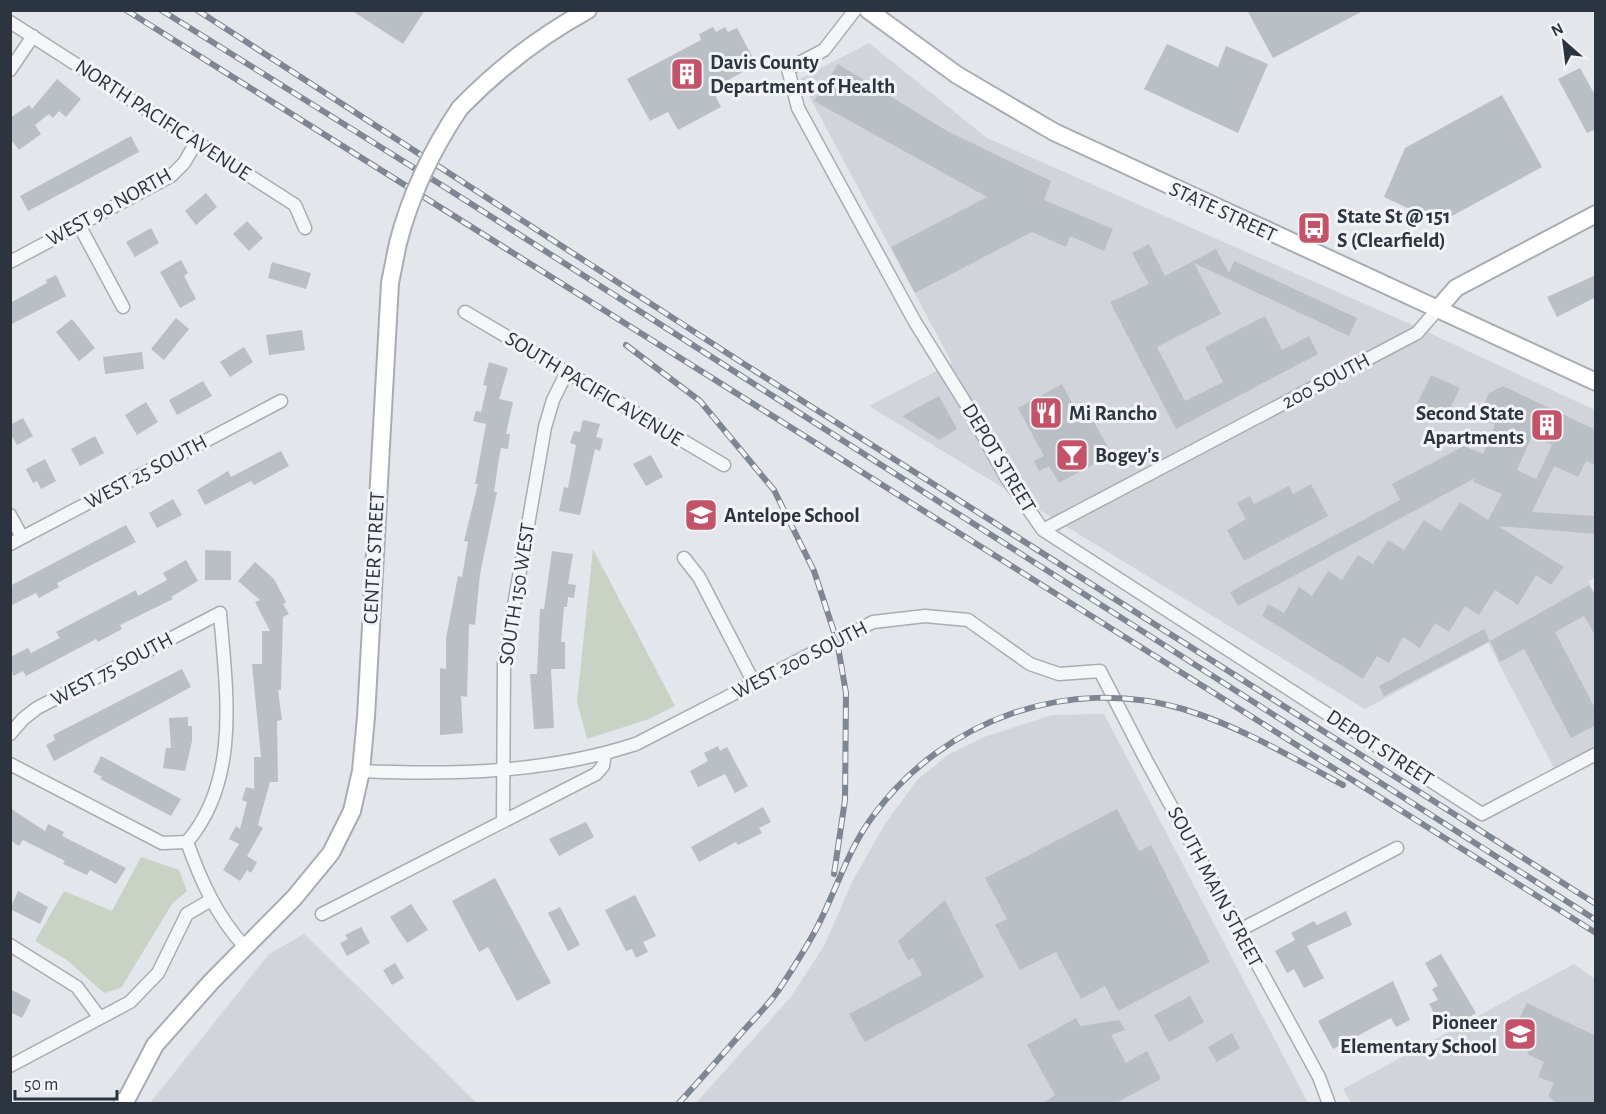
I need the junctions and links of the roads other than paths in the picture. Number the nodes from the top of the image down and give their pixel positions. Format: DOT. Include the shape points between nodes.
graph roads {
  1 [pos="588,10"];
  2 [pos="855,10"];
  3 [pos="868,10"];
  4 [pos="10,22"];
  5 [pos="33,36"];
  6 [pos="10,70"];
  7 [pos="196,141"];
  8 [pos="1596,214"];
  9 [pos="79,225"];
  10 [pos="305,228"];
  11 [pos="10,262"];
  12 [pos="123,307"];
  13 [pos="1437,310"];
  14 [pos="465,312"];
  15 [pos="567,372"];
  16 [pos="1596,382"];
  17 [pos="281,401"];
  18 [pos="724,465"];
  19 [pos="10,515"];
  20 [pos="1043,530"];
  21 [pos="22,537"];
  22 [pos="10,544"];
  23 [pos="684,558"];
  24 [pos="1100,671"];
  25 [pos="754,683"];
  26 [pos="10,734"];
  27 [pos="605,754"];
  28 [pos="1594,758"];
  29 [pos="10,764"];
  30 [pos="361,771"];
  31 [pos="502,771"];
  32 [pos="502,822"];
  33 [pos="187,842"];
  34 [pos="1397,848"];
  35 [pos="211,900"];
  36 [pos="322,914"];
  37 [pos="1238,931"];
  38 [pos="10,945"];
  39 [pos="245,947"];
  40 [pos="100,1018"];
  41 [pos="10,1066"];
  42 [pos="124,1104"];
  43 [pos="1329,1104"];
  1 -- 30 [label="street, CENTER STREET, bridge" via="491,76 460,108 424,168 409,204 390,283"];
  2 -- 20 [label="street, DEPOT STREET" via="824,50 788,69 798,108 915,322 1006,477"];
  3 -- 13 [label="street, STATE STREET" via="957,75 1054,132"];
  4 -- 5 [label="street, NORTH PACIFIC AVENUE"];
  5 -- 6 [label="street"];
  5 -- 7 [label="street, NORTH PACIFIC AVENUE"];
  7 -- 9 [label="street, WEST 90 NORTH" via="184,163 171,176"];
  7 -- 10 [label="street, NORTH PACIFIC AVENUE" via="295,205"];
  8 -- 13 [label="street, 200 SOUTH" via="1456,288"];
  9 -- 11 [label="street, WEST 90 NORTH"];
  9 -- 12 [label="street"];
  13 -- 16 [label="street, STATE STREET"];
  13 -- 20 [label="street, 200 SOUTH" via="1417,333"];
  14 -- 15 [label="street, SOUTH PACIFIC AVENUE"];
  15 -- 18 [label="street, SOUTH PACIFIC AVENUE"];
  15 -- 31 [label="street, SOUTH 150 WEST" via="545,427 504,663"];
  17 -- 21 [label="street, WEST 25 SOUTH"];
  19 -- 21 [label="street"];
  20 -- 28 [label="street, DEPOT STREET" via="1482,814"];
  21 -- 22 [label="street, WEST 25 SOUTH"];
  23 -- 25 [label="street" via="699,577"];
  24 -- 25 [label="street, WEST 200 SOUTH" via="1059,674 1030,664 968,620 925,616 873,622"];
  24 -- 37 [label="street, SOUTH MAIN STREET"];
  25 -- 27 [label="street, WEST 200 SOUTH" via="636,744"];
  26 -- 33 [label="street, WEST 75 SOUTH" via="37,708 220,613 227,701 224,756 216,797 203,824"];
  27 -- 31 [label="street, WEST 200 SOUTH"];
  27 -- 32 [label="street" via="603,766 596,774"];
  29 -- 33 [label="street" via="162,843"];
  30 -- 31 [label="street, WEST 200 SOUTH"];
  30 -- 39 [label="street, CENTER STREET" via="352,811 331,853 294,898"];
  31 -- 32 [label="street, SOUTH 150 WEST"];
  32 -- 36 [label="street"];
  33 -- 35 [label="street"];
  34 -- 37 [label="street"];
  35 -- 39 [label="street" via="227,928"];
  35 -- 40 [label="street" via="187,915 158,973 130,1002"];
  37 -- 43 [label="street, SOUTH MAIN STREET"];
  38 -- 40 [label="street" via="77,987"];
  39 -- 42 [label="street, CENTER STREET" via="155,1046"];
  40 -- 41 [label="street"];
}
